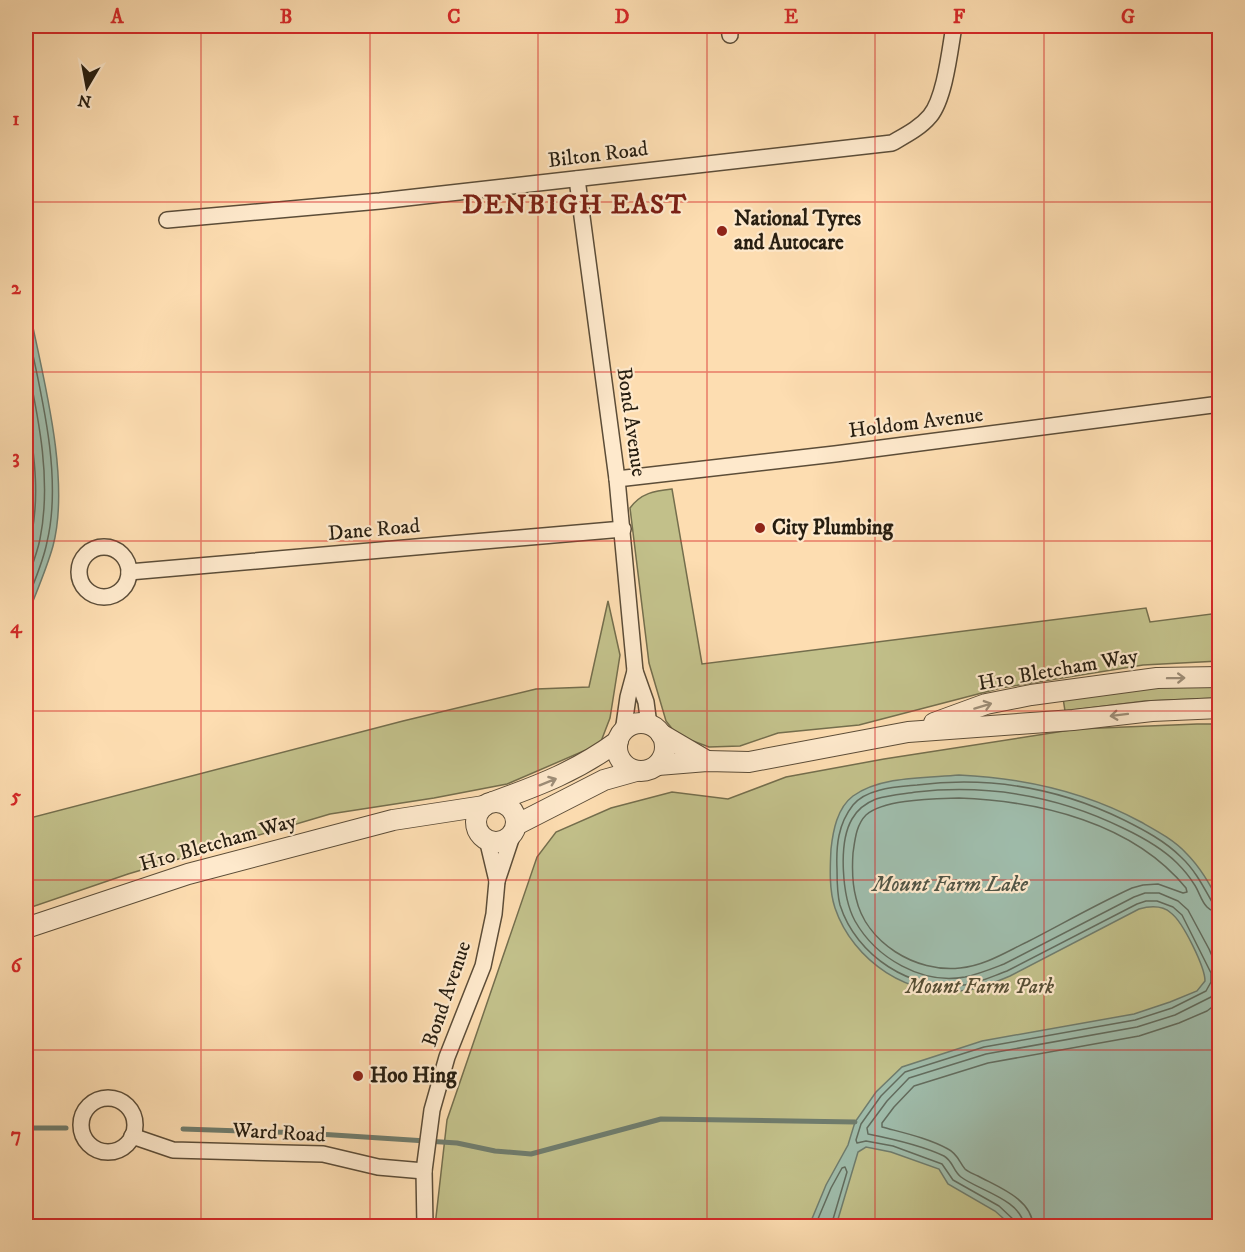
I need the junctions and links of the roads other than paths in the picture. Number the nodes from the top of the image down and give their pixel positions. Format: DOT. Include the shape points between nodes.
graph roads {
  1 [pos="954,26"];
  2 [pos="577,179"];
  3 [pos="167,220"];
  4 [pos="1220,404"];
  5 [pos="618,479"];
  6 [pos="623,529"];
  7 [pos="129,572"];
  8 [pos="635,671"];
  9 [pos="1220,677"];
  10 [pos="1220,708"];
  11 [pos="655,729"];
  12 [pos="908,732"];
  13 [pos="620,737"];
  14 [pos="707,761"];
  15 [pos="658,765"];
  16 [pos="636,771"];
  17 [pos="489,804"];
  18 [pos="426,813"];
  19 [pos="514,829"];
  20 [pos="482,832"];
  21 [pos="497,881"];
  22 [pos="26,928"];
  23 [pos="132,1136"];
  24 [pos="424,1172"];
  25 [pos="425,1227"];
  1 -- 2 [label="street, Bilton Road" via="941,95 931,115 915,130 892,142"];
  2 -- 3 [label="street, Bilton Road"];
  2 -- 5 [label="street, Bond Avenue"];
  4 -- 5 [label="street, Holdom Avenue"];
  5 -- 6 [label="street, Bond Avenue"];
  6 -- 7 [label="street, Dane Road"];
  6 -- 8 [label="street, Bond Avenue"];
  8 -- 11 [label="street, Bond Avenue"];
  8 -- 13 [label="street, Bond Avenue"];
  12 -- 9 [label="street, H10 Bletcham Way, one-way" via="986,704 1031,694 1157,678"];
  10 -- 12 [label="street, H10 Bletcham Way, one-way"];
  11 -- 13 [label="street" via="635,724"];
  11 -- 14 [label="street, H10 Bletcham Way"];
  11 -- 15 [label="street" via="666,746"];
  12 -- 14 [label="street, H10 Bletcham Way" via="749,762"];
  13 -- 16 [label="street" via="619,757"];
  17 -- 13 [label="street, H10 Bletcham Way, one-way" via="560,777 592,760"];
  14 -- 15 [label="street, H10 Bletcham Way"];
  15 -- 16 [label="street"];
  16 -- 19 [label="street" via="604,780"];
  17 -- 18 [label="street, H10 Bletcham Way"];
  17 -- 19 [label="street" via="499,802 510,807 516,819"];
  17 -- 20 [label="street" via="478,814"];
  18 -- 20 [label="street, H10 Bletcham Way"];
  18 -- 22 [label="street, H10 Bletcham Way" via="188,874"];
  19 -- 20 [label="street" via="504,840 492,841"];
  19 -- 21 [label="street, Bond Avenue"];
  20 -- 21 [label="street, Bond Avenue"];
  21 -- 24 [label="street, Bond Avenue" via="483,966 447,1057 432,1110"];
  23 -- 24 [label="street, Ward Road" via="173,1150 323,1154 378,1167"];
  24 -- 25 [label="street, Bond Avenue"];
}
